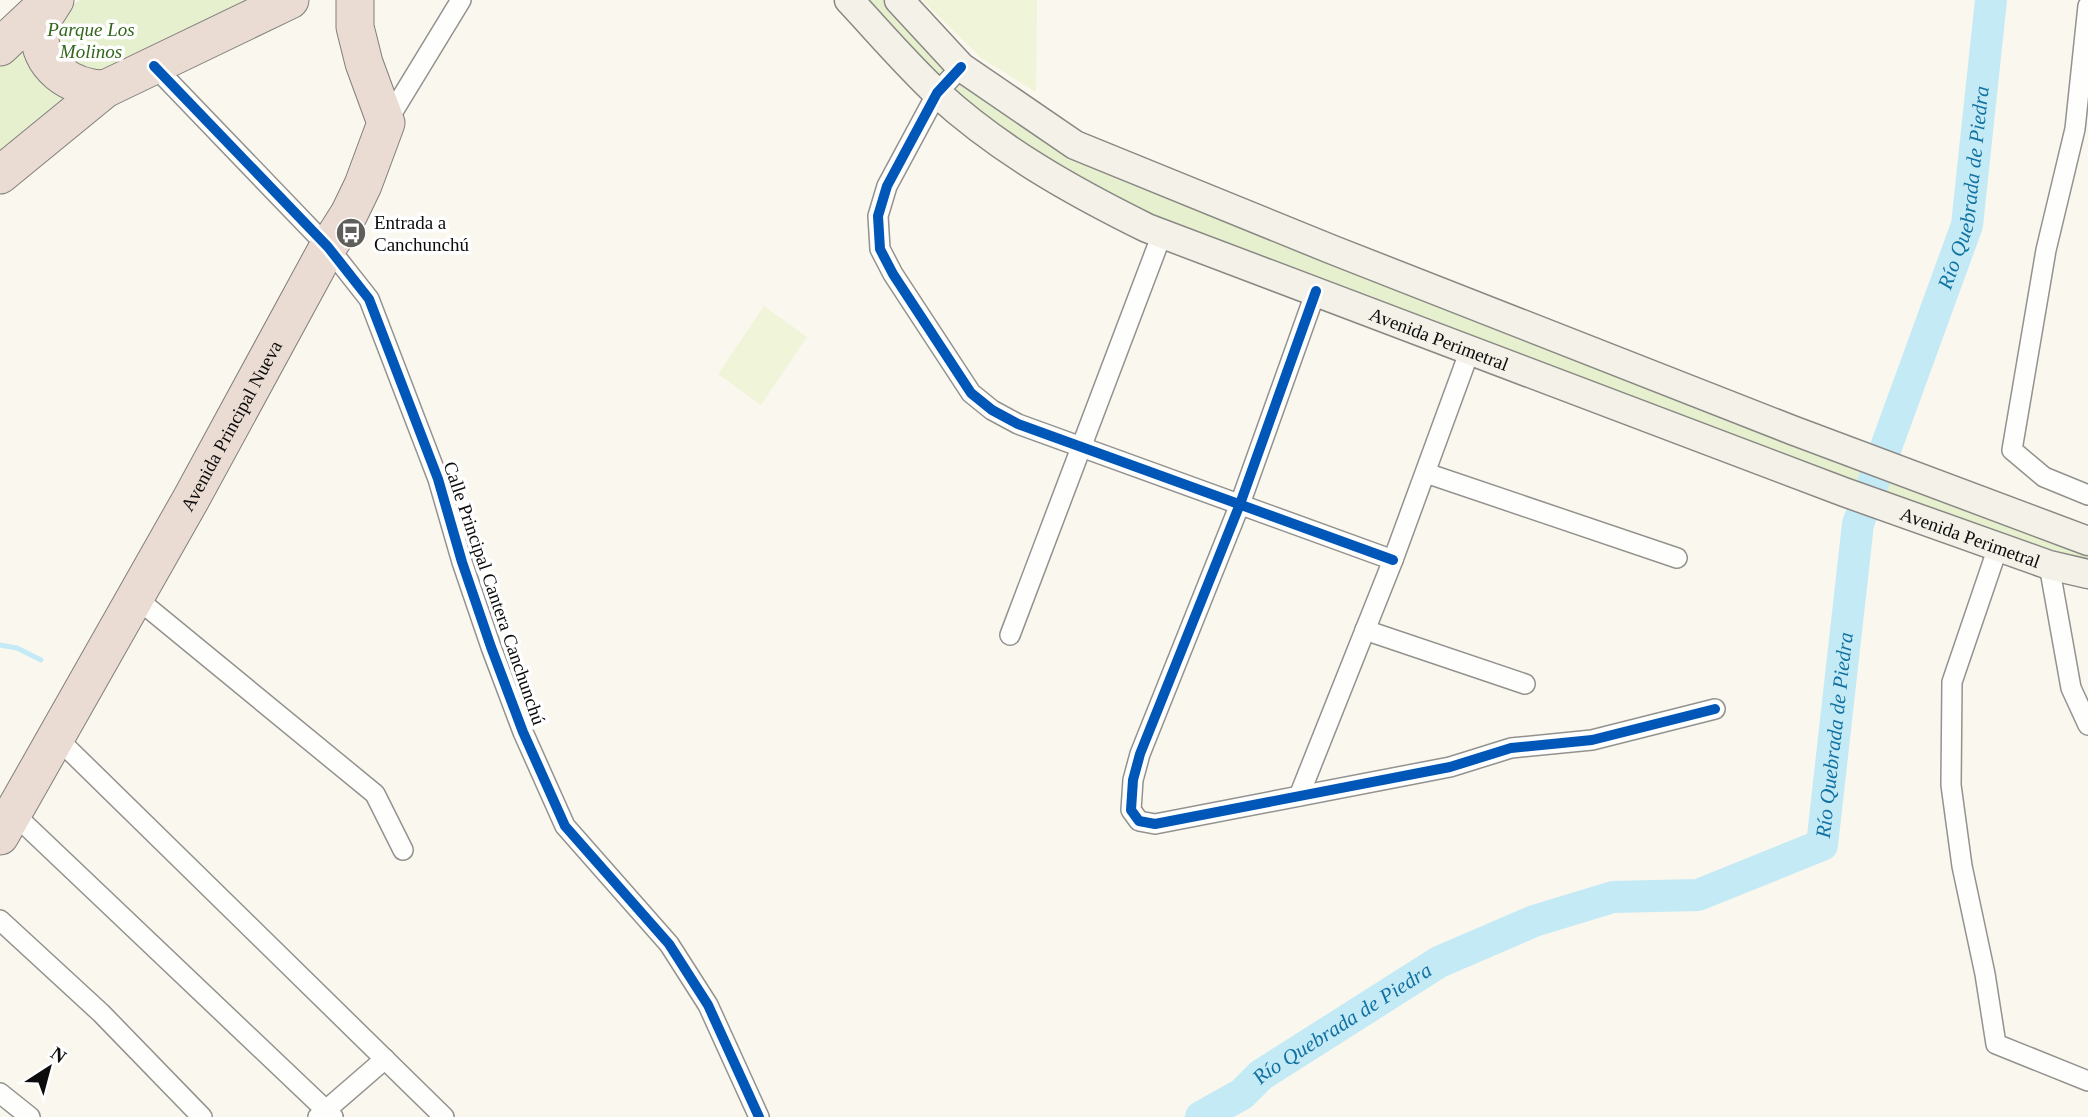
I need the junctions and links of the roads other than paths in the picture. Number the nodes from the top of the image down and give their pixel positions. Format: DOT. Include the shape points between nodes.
graph roads {
  1 [pos="53,0"];
  2 [pos="290,0"];
  3 [pos="355,0"];
  4 [pos="461,0"];
  5 [pos="849,0"];
  6 [pos="899,0"];
  7 [pos="2087,4"];
  8 [pos="0,47"];
  9 [pos="154,66"];
  10 [pos="961,67"];
  11 [pos="105,89"];
  12 [pos="937,93"];
  13 [pos="386,123"];
  14 [pos="0,175"];
  15 [pos="1162,234"];
  16 [pos="328,247"];
  17 [pos="1316,291"];
  18 [pos="1477,306"];
  19 [pos="1467,348"];
  20 [pos="1082,446"];
  21 [pos="1426,472"];
  22 [pos="2088,495"];
  23 [pos="1240,504"];
  24 [pos="2088,541"];
  25 [pos="1998,547"];
  26 [pos="1677,558"];
  27 [pos="1393,560"];
  28 [pos="2049,565"];
  29 [pos="2088,574"];
  30 [pos="135,597"];
  31 [pos="1365,630"];
  32 [pos="1010,635"];
  33 [pos="1525,684"];
  34 [pos="1715,709"];
  35 [pos="2088,725"];
  36 [pos="56,737"];
  37 [pos="1299,796"];
  38 [pos="6,825"];
  39 [pos="403,849"];
  40 [pos="0,920"];
  41 [pos="385,1059"];
  42 [pos="2088,1081"];
  43 [pos="0,1093"];
  44 [pos="326,1115"];
  45 [pos="30,1117"];
  46 [pos="202,1117"];
  47 [pos="444,1117"];
  48 [pos="759,1117"];
  1 -- 8 [label="highway"];
  1 -- 11 [label="highway" via="40,27 41,49 56,72 78,85"];
  2 -- 9 [label="highway"];
  3 -- 13 [label="highway" via="355,27 364,63"];
  4 -- 13 [label="street"];
  5 -- 12 [label="main road, Avenida Perimetral"];
  6 -- 10 [label="main road, Avenida Perimetral"];
  7 -- 22 [label="street" via="2075,129 2046,250 2012,450 2044,477"];
  9 -- 11 [label="highway"];
  9 -- 16 [label="street, Calle Principal Cantera Canchunchú"];
  10 -- 12 [label="street"];
  10 -- 18 [label="main road, Avenida Perimetral" via="1075,145"];
  11 -- 14 [label="highway"];
  12 -- 15 [label="main road, Avenida Perimetral" via="1018,157 1083,196"];
  12 -- 20 [label="street" via="887,186 878,216 880,249 971,393 1017,424"];
  13 -- 16 [label="highway, Avenida Principal Nueva" via="363,185"];
  15 -- 17 [label="main road, Avenida Perimetral"];
  15 -- 20 [label="street"];
  16 -- 30 [label="highway, Avenida Principal Nueva"];
  16 -- 48 [label="street, Calle Principal Cantera Canchunchú" via="369,299 438,479 491,647 565,826 670,944 708,1005"];
  17 -- 19 [label="main road, Avenida Perimetral"];
  17 -- 23 [label="street"];
  18 -- 19 [label="main road"];
  18 -- 24 [label="main road, Avenida Perimetral"];
  19 -- 21 [label="street"];
  19 -- 25 [label="main road, Avenida Perimetral"];
  20 -- 23 [label="street"];
  20 -- 32 [label="street"];
  21 -- 26 [label="street"];
  21 -- 27 [label="street"];
  23 -- 27 [label="street"];
  23 -- 37 [label="street" via="1140,754 1132,810 1139,821 1155,824"];
  25 -- 28 [label="main road, Avenida Perimetral"];
  25 -- 42 [label="street" via="1952,682 1951,785 1962,866 1996,1044"];
  27 -- 31 [label="street"];
  28 -- 29 [label="main road, Avenida Perimetral"];
  28 -- 35 [label="street" via="2071,688"];
  30 -- 36 [label="highway, Avenida Principal Nueva"];
  30 -- 39 [label="street" via="375,794"];
  31 -- 33 [label="street"];
  31 -- 37 [label="street"];
  34 -- 37 [label="street" via="1591,740 1511,748 1450,767"];
  36 -- 38 [label="highway, Avenida Principal Nueva"];
  36 -- 41 [label="street"];
  38 -- 44 [label="street"];
  40 -- 46 [label="street" via="101,1013"];
  41 -- 44 [label="street"];
  41 -- 47 [label="street"];
  43 -- 45 [label="street"];
}
